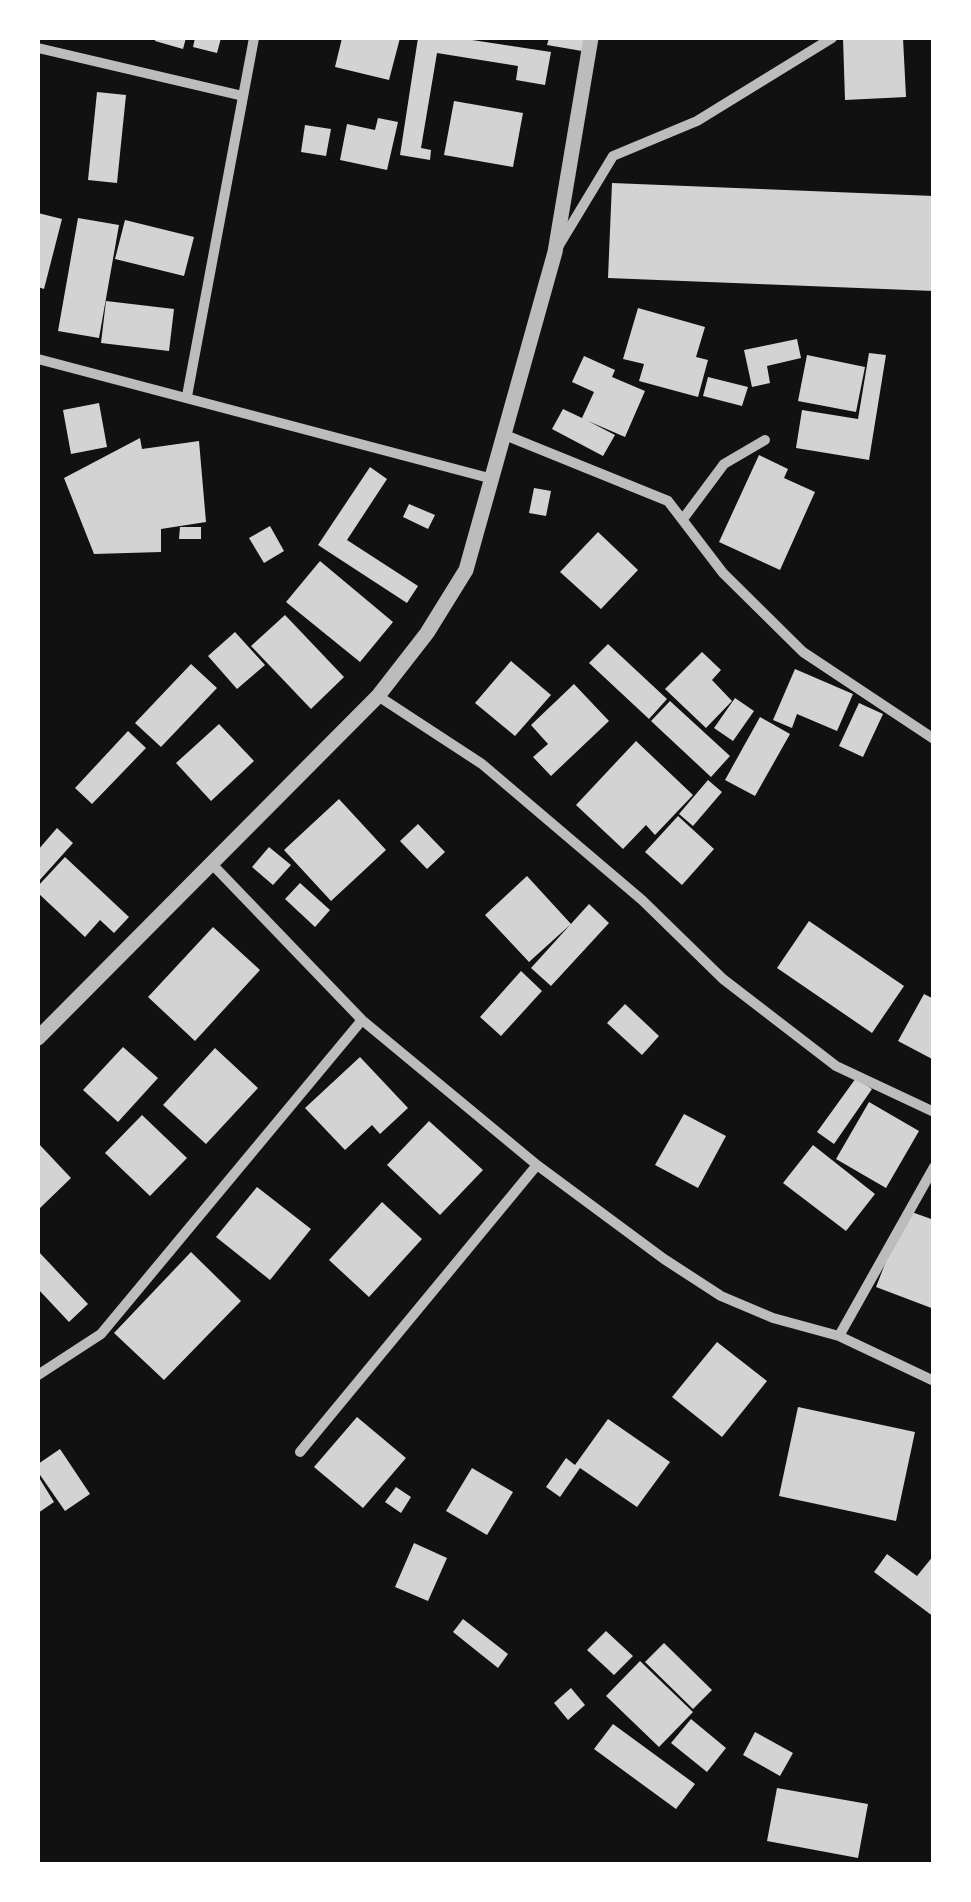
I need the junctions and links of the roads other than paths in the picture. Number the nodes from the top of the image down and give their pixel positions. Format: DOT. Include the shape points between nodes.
graph roads {
  1 [pos="254,38"];
  2 [pos="591,38"];
  3 [pos="832,38"];
  4 [pos="38,48"];
  5 [pos="243,96"];
  6 [pos="555,252"];
  7 [pos="38,360"];
  8 [pos="187,396"];
  9 [pos="505,435"];
  10 [pos="765,440"];
  11 [pos="489,478"];
  12 [pos="683,519"];
  13 [pos="378,696"];
  14 [pos="934,739"];
  15 [pos="210,861"];
  16 [pos="362,1020"];
  17 [pos="38,1038"];
  18 [pos="934,1112"];
  19 [pos="537,1164"];
  20 [pos="934,1167"];
  21 [pos="839,1336"];
  22 [pos="38,1375"];
  23 [pos="934,1381"];
  24 [pos="300,1452"];
  1 -- 5 [label="street"];
  2 -- 6 [label="street"];
  3 -- 6 [label="street" via="697,121 613,156"];
  4 -- 5 [label="street"];
  5 -- 8 [label="street"];
  6 -- 9 [label="street"];
  7 -- 8 [label="street"];
  8 -- 11 [label="street"];
  9 -- 11 [label="street"];
  9 -- 12 [label="street" via="668,501"];
  10 -- 12 [label="street" via="724,464"];
  11 -- 13 [label="street" via="466,570"];
  12 -- 14 [label="street" via="724,573 803,652"];
  13 -- 15 [label="street"];
  13 -- 18 [label="street" via="482,764 642,900 723,979 836,1066"];
  15 -- 16 [label="street"];
  15 -- 17 [label="street"];
  16 -- 19 [label="street"];
  16 -- 22 [label="street" via="101,1334"];
  19 -- 21 [label="street" via="720,1296"];
  19 -- 24 [label="street"];
  20 -- 21 [label="street"];
  21 -- 23 [label="street"];
}
